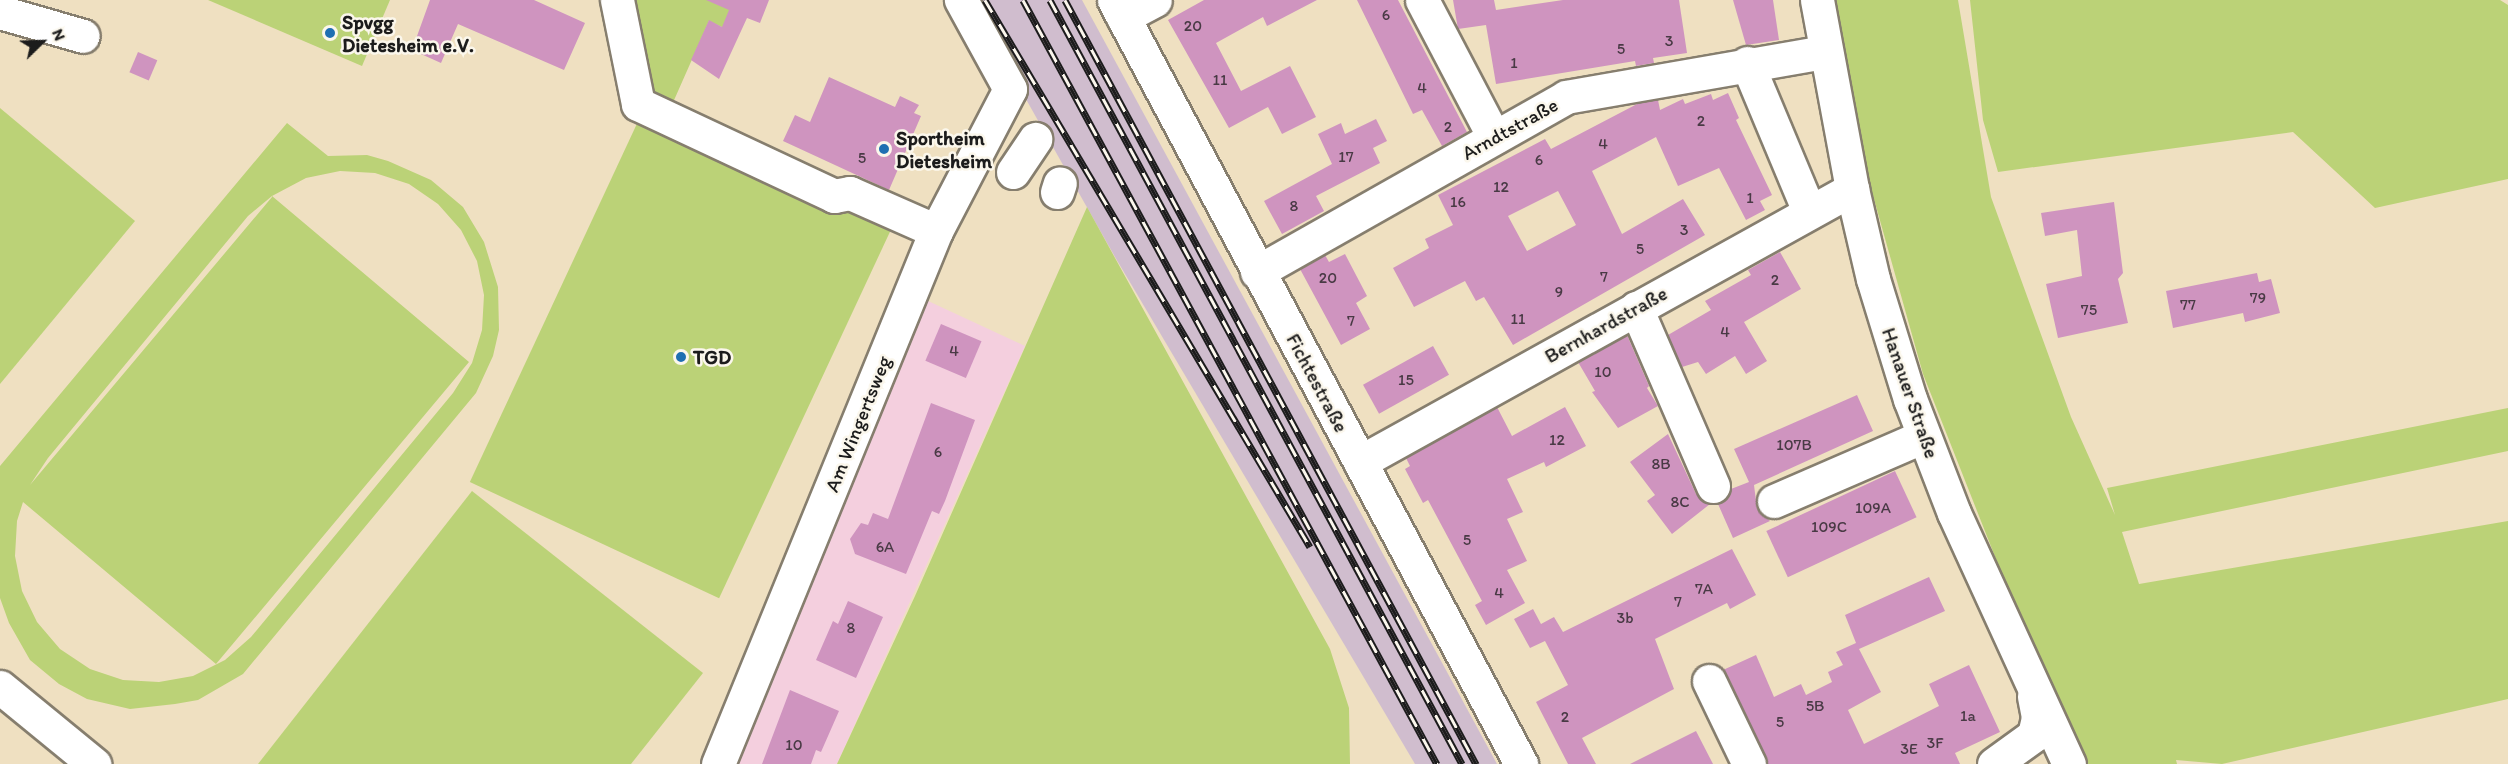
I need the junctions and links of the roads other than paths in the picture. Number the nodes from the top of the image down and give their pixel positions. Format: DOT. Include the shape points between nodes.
graph roads {
  1 [pos="617,0"];
  2 [pos="961,0"];
  3 [pos="1155,0"];
  4 [pos="1422,0"];
  5 [pos="1818,0"];
  6 [pos="1119,9"];
  7 [pos="0,12"];
  8 [pos="83,36"];
  9 [pos="1825,52"];
  10 [pos="1747,63"];
  11 [pos="1494,137"];
  12 [pos="1035,139"];
  13 [pos="1013,171"];
  14 [pos="1852,189"];
  15 [pos="1809,211"];
  16 [pos="936,231"];
  17 [pos="1257,272"];
  18 [pos="1636,308"];
  19 [pos="1924,436"];
  20 [pos="1360,462"];
  21 [pos="1713,486"];
  22 [pos="1774,501"];
  23 [pos="2028,677"];
  24 [pos="1709,681"];
  25 [pos="0,687"];
  26 [pos="2010,762"];
  27 [pos="94,764"];
  28 [pos="718,764"];
  29 [pos="1521,764"];
  30 [pos="1749,764"];
  31 [pos="2069,764"];
  1 -- 16 [label="street" via="638,104 834,196 850,193"];
  2 -- 16 [label="street, Am Wingertsweg" via="1010,89"];
  3 -- 6 [label="street"];
  4 -- 11 [label="street"];
  5 -- 9 [label="street, Hanauer Straße"];
  6 -- 17 [label="street, Fichtestraße"];
  7 -- 8 [label="street"];
  9 -- 10 [label="street, Arndtstraße"];
  9 -- 14 [label="street, Hanauer Straße"];
  10 -- 11 [label="street, Arndtstraße" via="1566,97"];
  10 -- 15 [label="street"];
  11 -- 17 [label="street, Arndtstraße"];
  12 -- 13 [label="street"];
  14 -- 15 [label="street, Bernhardstraße"];
  14 -- 19 [label="street, Hanauer Straße" via="1887,328"];
  15 -- 18 [label="street, Bernhardstraße"];
  16 -- 28 [label="street, Am Wingertsweg"];
  17 -- 20 [label="street, Fichtestraße"];
  18 -- 20 [label="street, Bernhardstraße"];
  18 -- 21 [label="street"];
  19 -- 22 [label="street"];
  19 -- 23 [label="street, Hanauer Straße"];
  20 -- 29 [label="street, Fichtestraße"];
  23 -- 26 [label="street" via="2036,702 2037,728"];
  23 -- 31 [label="street, Hanauer Straße"];
  24 -- 30 [label="street"];
  25 -- 27 [label="street"];
}
